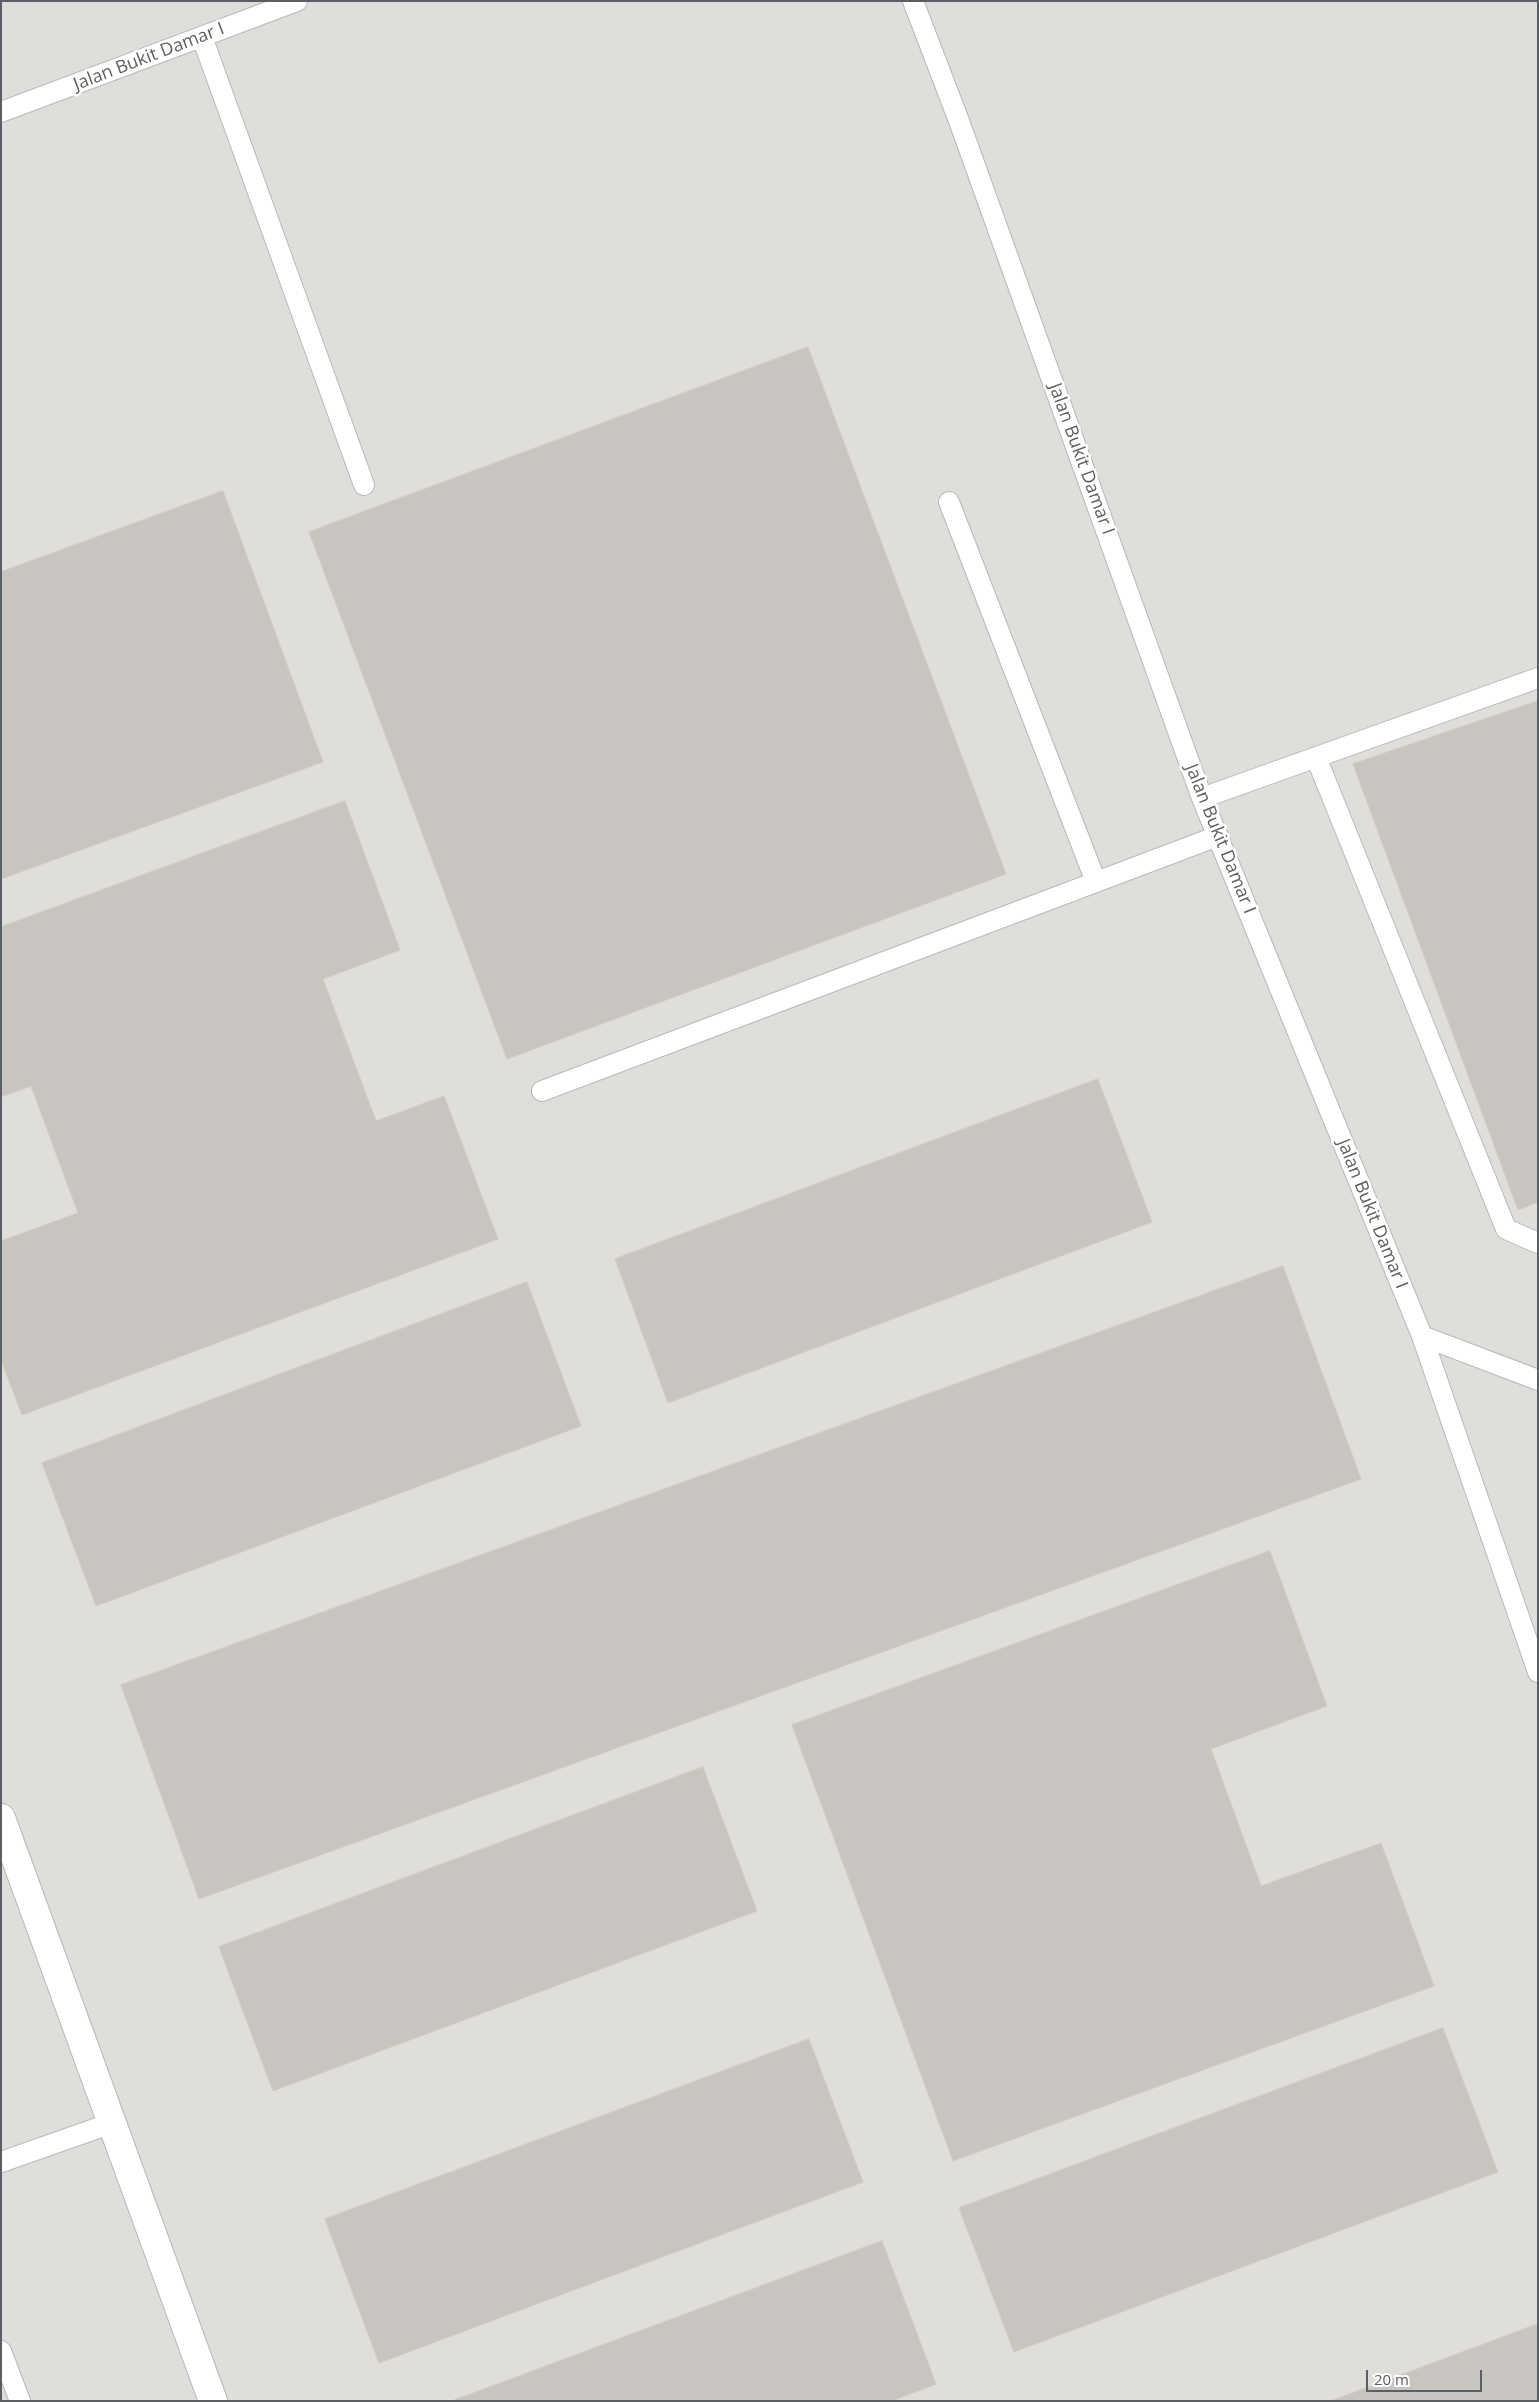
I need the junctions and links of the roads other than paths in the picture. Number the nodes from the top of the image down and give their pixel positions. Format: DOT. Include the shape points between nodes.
graph roads {
  1 [pos="297,1"];
  2 [pos="913,1"];
  3 [pos="202,37"];
  4 [pos="1,112"];
  5 [pos="364,485"];
  6 [pos="949,502"];
  7 [pos="1538,678"];
  8 [pos="1316,757"];
  9 [pos="1202,798"];
  10 [pos="1218,836"];
  11 [pos="1096,882"];
  12 [pos="542,1091"];
  13 [pos="1538,1243"];
  14 [pos="1422,1336"];
  15 [pos="1538,1380"];
  16 [pos="1538,1672"];
  17 [pos="1,1818"];
  18 [pos="112,2123"];
  19 [pos="1,2162"];
  20 [pos="1,2351"];
  21 [pos="20,2401"];
  22 [pos="213,2401"];
  1 -- 3 [label="lane, Jalan Bukit Damar I"];
  2 -- 9 [label="lane, Jalan Bukit Damar I"];
  3 -- 4 [label="lane, Jalan Bukit Damar I"];
  3 -- 5 [label="lane"];
  6 -- 11 [label="lane"];
  7 -- 8 [label="lane"];
  8 -- 9 [label="lane"];
  8 -- 13 [label="lane" via="1506,1229"];
  9 -- 10 [label="lane, Jalan Bukit Damar I"];
  10 -- 11 [label="lane"];
  10 -- 14 [label="lane, Jalan Bukit Damar I"];
  11 -- 12 [label="lane"];
  14 -- 15 [label="lane"];
  14 -- 16 [label="lane, Jalan Bukit Damar I"];
  17 -- 18 [label="street"];
  18 -- 19 [label="lane"];
  18 -- 22 [label="street"];
  20 -- 21 [label="lane"];
}
